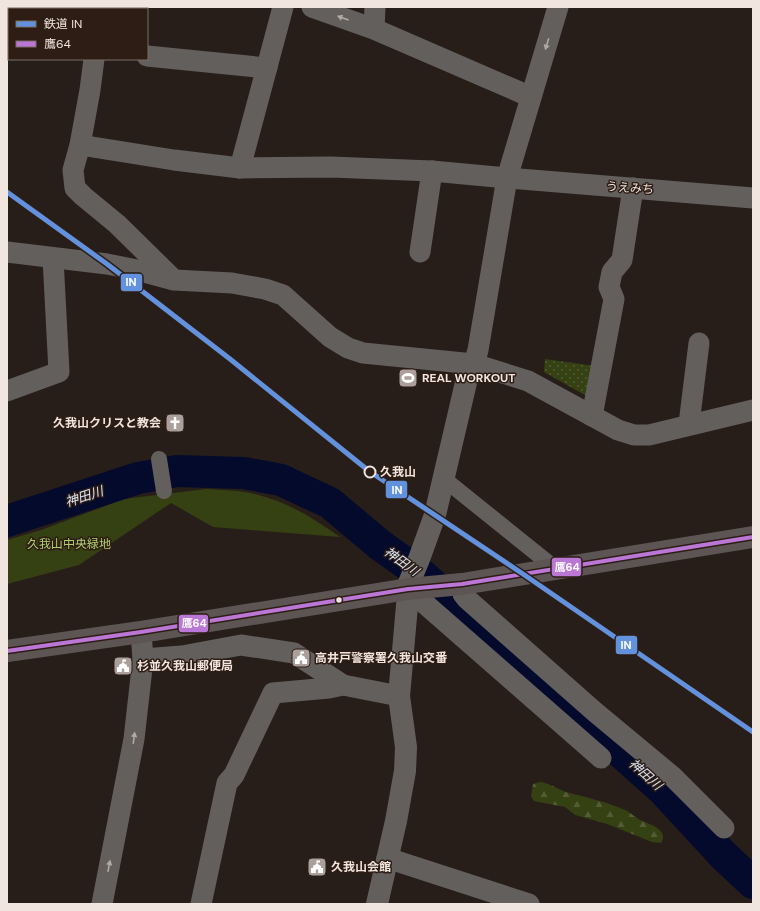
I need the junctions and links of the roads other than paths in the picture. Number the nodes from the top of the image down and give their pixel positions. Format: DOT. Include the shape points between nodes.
graph roads {
  1 [pos="283,7"];
  2 [pos="312,7"];
  3 [pos="375,7"];
  4 [pos="558,7"];
  5 [pos="374,29"];
  6 [pos="148,56"];
  7 [pos="94,60"];
  8 [pos="267,68"];
  9 [pos="530,97"];
  10 [pos="80,145"];
  11 [pos="240,168"];
  12 [pos="432,171"];
  13 [pos="507,178"];
  14 [pos="633,188"];
  15 [pos="753,198"];
  16 [pos="7,252"];
  17 [pos="420,252"];
  18 [pos="53,258"];
  19 [pos="174,280"];
  20 [pos="699,343"];
  21 [pos="474,364"];
  22 [pos="7,392"];
  23 [pos="753,410"];
  24 [pos="592,416"];
  25 [pos="689,424"];
  26 [pos="159,459"];
  27 [pos="444,479"];
  28 [pos="164,491"];
  29 [pos="753,537"];
  30 [pos="556,569"];
  31 [pos="454,585"];
  32 [pos="411,587"];
  33 [pos="141,632"];
  34 [pos="7,651"];
  35 [pos="144,659"];
  36 [pos="343,685"];
  37 [pos="399,696"];
  38 [pos="601,758"];
  39 [pos="724,828"];
  40 [pos="387,858"];
  41 [pos="102,904"];
  42 [pos="201,904"];
  43 [pos="377,904"];
  44 [pos="529,904"];
  1 -- 8 [label="street"];
  5 -- 2 [label="street, one-way"];
  3 -- 5 [label="street"];
  4 -- 9 [label="street, one-way"];
  5 -- 9 [label="street"];
  6 -- 8 [label="street"];
  7 -- 10 [label="street"];
  8 -- 11 [label="street"];
  9 -- 13 [label="street"];
  10 -- 11 [label="street, うえみち"];
  10 -- 19 [label="street" via="73,170 76,188"];
  11 -- 12 [label="street, うえみち" via="331,167"];
  12 -- 13 [label="street, うえみち"];
  12 -- 17 [label="street"];
  13 -- 14 [label="street, うえみち"];
  13 -- 21 [label="street"];
  14 -- 15 [label="street, うえみち"];
  14 -- 24 [label="street" via="622,260 612,272 609,287 614,299"];
  16 -- 18 [label="street"];
  18 -- 19 [label="street" via="107,264"];
  18 -- 22 [label="street" via="59,372"];
  19 -- 21 [label="street" via="232,283 283,295 330,337 348,348 363,353"];
  20 -- 25 [label="street"];
  21 -- 24 [label="street" via="528,381"];
  21 -- 27 [label="street" via="468,374"];
  23 -- 25 [label="street"];
  24 -- 25 [label="street" via="618,430 634,435 649,435"];
  26 -- 28 [label="street"];
  27 -- 30 [label="street"];
  27 -- 32 [label="street" via="435,515 417,553"];
  29 -- 30 [label="main road"];
  30 -- 31 [label="main road"];
  31 -- 32 [label="main road"];
  31 -- 39 [label="street" via="595,712 672,776"];
  32 -- 33 [label="main road"];
  32 -- 37 [label="street"];
  32 -- 38 [label="street"];
  33 -- 34 [label="main road"];
  33 -- 35 [label="street"];
  35 -- 36 [label="street" via="182,656 241,645 294,654"];
  41 -- 35 [label="street, one-way" via="134,740"];
  36 -- 37 [label="street"];
  36 -- 42 [label="street" via="273,693 234,775 227,783"];
  37 -- 40 [label="street" via="406,747 405,763"];
  40 -- 43 [label="street"];
  40 -- 44 [label="street"];
}
